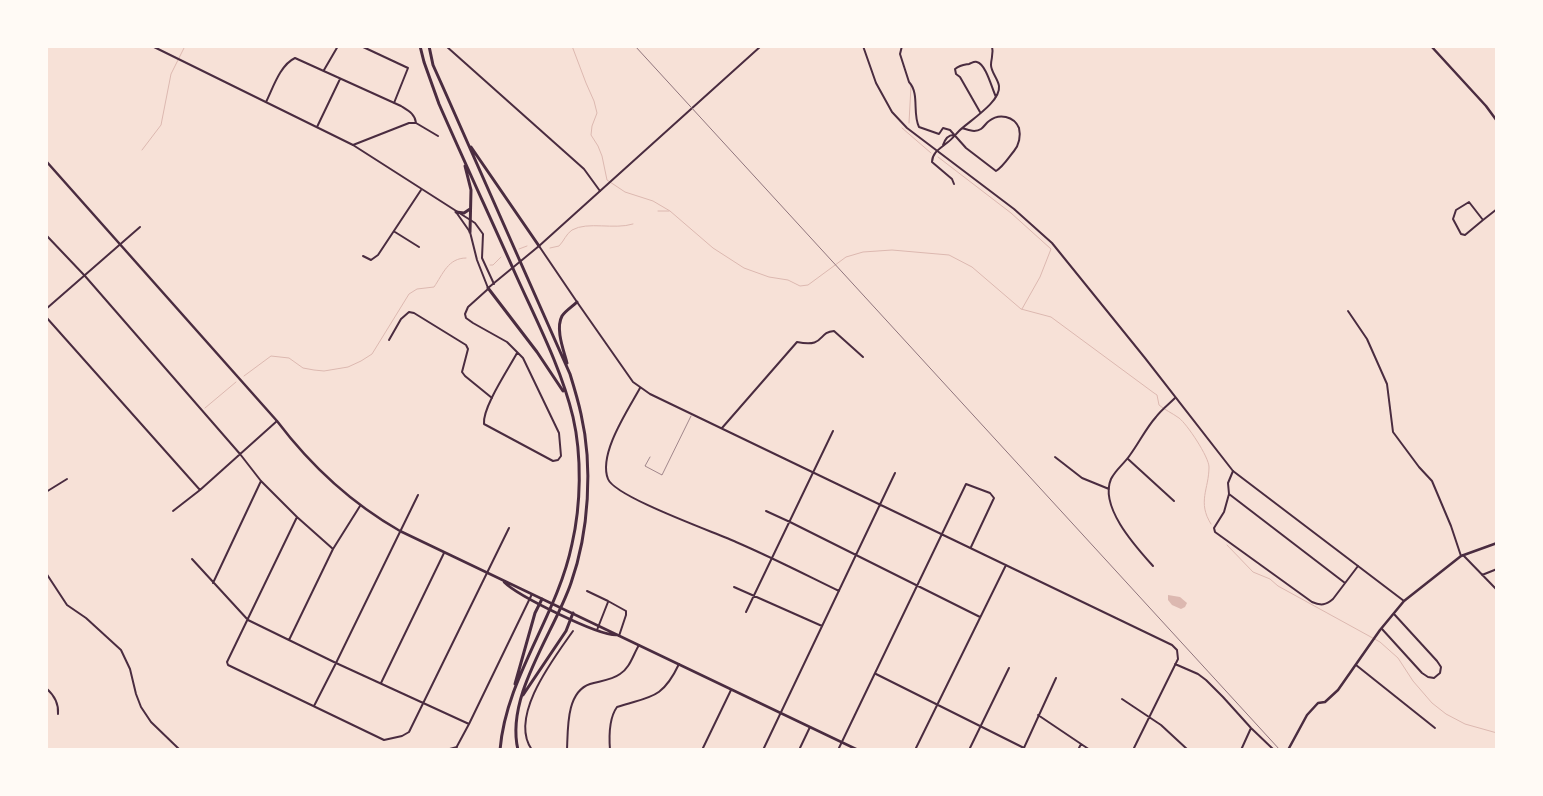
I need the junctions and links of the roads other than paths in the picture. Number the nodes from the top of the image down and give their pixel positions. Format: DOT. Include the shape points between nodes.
graph roads {
  1 [pos="152,46"];
  2 [pos="338,46"];
  3 [pos="361,46"];
  4 [pos="420,46"];
  5 [pos="429,46"];
  6 [pos="446,46"];
  7 [pos="761,46"];
  8 [pos="863,46"];
  9 [pos="902,46"];
  10 [pos="992,46"];
  11 [pos="1431,46"];
  12 [pos="323,70"];
  13 [pos="340,79"];
  14 [pos="996,97"];
  15 [pos="266,102"];
  16 [pos="394,103"];
  17 [pos="981,112"];
  18 [pos="1497,121"];
  19 [pos="416,123"];
  20 [pos="316,127"];
  21 [pos="962,128"];
  22 [pos="438,136"];
  23 [pos="954,136"];
  24 [pos="467,141"];
  25 [pos="352,145"];
  26 [pos="937,151"];
  27 [pos="46,161"];
  28 [pos="465,162"];
  29 [pos="954,184"];
  30 [pos="422,190"];
  31 [pos="600,190"];
  32 [pos="471,206"];
  33 [pos="1497,209"];
  34 [pos="456,212"];
  35 [pos="470,220"];
  36 [pos="1483,220"];
  37 [pos="140,227"];
  38 [pos="395,232"];
  39 [pos="470,232"];
  40 [pos="46,235"];
  41 [pos="120,244"];
  42 [pos="539,246"];
  43 [pos="419,247"];
  44 [pos="362,256"];
  45 [pos="85,276"];
  46 [pos="494,284"];
  47 [pos="488,288"];
  48 [pos="577,302"];
  49 [pos="46,309"];
  50 [pos="1348,311"];
  51 [pos="46,317"];
  52 [pos="389,340"];
  53 [pos="517,353"];
  54 [pos="863,357"];
  55 [pos="570,374"];
  56 [pos="640,388"];
  57 [pos="567,397"];
  58 [pos="492,398"];
  59 [pos="1176,398"];
  60 [pos="692,414"];
  61 [pos="277,421"];
  62 [pos="722,428"];
  63 [pos="833,431"];
  64 [pos="240,454"];
  65 [pos="650,456"];
  66 [pos="1055,457"];
  67 [pos="1128,459"];
  68 [pos="1234,471"];
  69 [pos="814,472"];
  70 [pos="895,473"];
  71 [pos="67,479"];
  72 [pos="261,481"];
  73 [pos="1109,489"];
  74 [pos="200,490"];
  75 [pos="46,492"];
  76 [pos="418,494"];
  77 [pos="1229,494"];
  78 [pos="1174,501"];
  79 [pos="880,504"];
  80 [pos="360,506"];
  81 [pos="173,511"];
  82 [pos="766,511"];
  83 [pos="297,517"];
  84 [pos="790,522"];
  85 [pos="508,528"];
  86 [pos="400,532"];
  87 [pos="942,534"];
  88 [pos="1497,543"];
  89 [pos="971,548"];
  90 [pos="333,549"];
  91 [pos="444,553"];
  92 [pos="856,555"];
  93 [pos="1462,555"];
  94 [pos="192,559"];
  95 [pos="772,559"];
  96 [pos="1006,565"];
  97 [pos="1153,566"];
  98 [pos="1358,566"];
  99 [pos="1497,570"];
  100 [pos="46,573"];
  101 [pos="487,573"];
  102 [pos="1482,575"];
  103 [pos="503,581"];
  104 [pos="213,583"];
  105 [pos="1346,583"];
  106 [pos="917,586"];
  107 [pos="734,587"];
  108 [pos="1497,590"];
  109 [pos="839,591"];
  110 [pos="587,592"];
  111 [pos="532,594"];
  112 [pos="753,595"];
  113 [pos="530,599"];
  114 [pos="542,599"];
  115 [pos="608,601"];
  116 [pos="1404,601"];
  117 [pos="540,604"];
  118 [pos="746,612"];
  119 [pos="573,613"];
  120 [pos="1394,614"];
  121 [pos="980,617"];
  122 [pos="571,619"];
  123 [pos="248,620"];
  124 [pos="598,625"];
  125 [pos="822,626"];
  126 [pos="596,630"];
  127 [pos="1381,630"];
  128 [pos="573,631"];
  129 [pos="618,636"];
  130 [pos="289,640"];
  131 [pos="639,645"];
  132 [pos="336,664"];
  133 [pos="679,664"];
  134 [pos="1176,664"];
  135 [pos="1356,665"];
  136 [pos="1009,668"];
  137 [pos="875,674"];
  138 [pos="1056,678"];
  139 [pos="381,684"];
  140 [pos="46,688"];
  141 [pos="731,690"];
  142 [pos="513,693"];
  143 [pos="1122,699"];
  144 [pos="423,704"];
  145 [pos="518,704"];
  146 [pos="937,704"];
  147 [pos="314,706"];
  148 [pos="780,713"];
  149 [pos="58,714"];
  150 [pos="1038,715"];
  151 [pos="1149,718"];
  152 [pos="470,724"];
  153 [pos="810,727"];
  154 [pos="980,727"];
  155 [pos="1251,728"];
  156 [pos="1435,728"];
  157 [pos="842,742"];
  158 [pos="1081,744"];
  159 [pos="456,748"];
  160 [pos="1024,749"];
  161 [pos="180,750"];
  162 [pos="446,750"];
  163 [pos="500,750"];
  164 [pos="518,750"];
  165 [pos="532,750"];
  166 [pos="567,750"];
  167 [pos="610,750"];
  168 [pos="702,750"];
  169 [pos="762,750"];
  170 [pos="799,750"];
  171 [pos="838,750"];
  172 [pos="858,750"];
  173 [pos="914,750"];
  174 [pos="969,750"];
  175 [pos="1028,750"];
  176 [pos="1078,750"];
  177 [pos="1090,750"];
  178 [pos="1133,750"];
  179 [pos="1188,750"];
  180 [pos="1241,750"];
  181 [pos="1274,750"];
  182 [pos="1288,750"];
  1 -- 15 [label="street"];
  2 -- 12 [label="street"];
  3 -- 16 [label="street" via="408,68"];
  4 -- 28 [label="highway"];
  5 -- 24 [label="highway"];
  6 -- 31 [label="street" via="584,169"];
  7 -- 31 [label="street"];
  8 -- 26 [label="street" via="876,83 892,112"];
  9 -- 23 [label="street" via="900,54 912,86 917,122 920,127 939,134 944,128 950,130"];
  10 -- 14 [label="street" via="991,68 999,87"];
  11 -- 18 [label="main road"];
  12 -- 13 [label="street"];
  12 -- 15 [label="street" via="300,59 289,60"];
  13 -- 16 [label="street"];
  13 -- 20 [label="street"];
  14 -- 17 [label="street"];
  14 -- 17 [label="street" via="984,68 978,62 955,69"];
  15 -- 20 [label="street"];
  16 -- 19 [label="street" via="413,113"];
  17 -- 21 [label="street"];
  19 -- 22 [label="street"];
  19 -- 25 [label="street"];
  20 -- 25 [label="street"];
  21 -- 23 [label="street"];
  21 -- 23 [label="street" via="979,130 996,117 1006,117 1018,127 1019,143 996,170"];
  23 -- 26 [label="street" via="950,135"];
  24 -- 42 [label="highway"];
  24 -- 55 [label="highway"];
  25 -- 30 [label="street"];
  26 -- 29 [label="street" via="932,162"];
  26 -- 59 [label="street" via="1014,209 1052,243"];
  27 -- 41 [label="main road"];
  28 -- 32 [label="highway"];
  28 -- 57 [label="highway"];
  30 -- 34 [label="street"];
  30 -- 38 [label="street"];
  31 -- 42 [label="street"];
  32 -- 34 [label="highway" via="467,212"];
  32 -- 35 [label="highway"];
  33 -- 36 [label="street"];
  34 -- 35 [label="street"];
  34 -- 39 [label="street"];
  35 -- 39 [label="highway"];
  35 -- 46 [label="street" via="482,230 482,258"];
  36 -- 36 [label="street" via="1465,235 1461,234 1453,219 1456,210 1469,202"];
  37 -- 41 [label="street"];
  38 -- 43 [label="street"];
  38 -- 44 [label="street" via="375,259"];
  39 -- 47 [label="street"];
  40 -- 45 [label="street"];
  41 -- 45 [label="street"];
  41 -- 61 [label="main road"];
  42 -- 46 [label="street"];
  42 -- 48 [label="street"];
  45 -- 49 [label="street"];
  45 -- 64 [label="street"];
  46 -- 47 [label="street"];
  47 -- 53 [label="street" via="468,307 466,318 507,342"];
  47 -- 57 [label="highway"];
  48 -- 55 [label="highway" via="562,316 559,329"];
  48 -- 56 [label="street"];
  50 -- 93 [label="street" via="1367,339 1387,384 1393,432 1432,481"];
  51 -- 74 [label="street"];
  52 -- 58 [label="street" via="405,316 409,312 414,313 466,345 468,349 462,372"];
  53 -- 58 [label="street"];
  53 -- 58 [label="street" via="523,358 559,433 561,456 558,460 553,461 484,424 484,415"];
  54 -- 62 [label="street" via="834,331 817,343 797,342"];
  55 -- 145 [label="highway" via="585,442 587,509 576,569 564,603"];
  56 -- 60 [label="street"];
  56 -- 95 [label="street" via="607,455 605,468 608,480 648,505"];
  57 -- 142 [label="highway" via="577,442 579,479 572,545 556,600"];
  59 -- 67 [label="street" via="1157,414"];
  59 -- 68 [label="street"];
  60 -- 62 [label="street"];
  60 -- 65 [label="lane" via="662,475 645,466"];
  61 -- 64 [label="street"];
  61 -- 80 [label="main road" via="319,470"];
  62 -- 69 [label="street"];
  63 -- 69 [label="street"];
  64 -- 72 [label="street"];
  64 -- 74 [label="street"];
  66 -- 73 [label="street" via="1082,478"];
  67 -- 73 [label="street" via="1115,472"];
  67 -- 78 [label="street"];
  68 -- 77 [label="street" via="1228,483"];
  68 -- 98 [label="street"];
  69 -- 79 [label="street"];
  69 -- 84 [label="street"];
  70 -- 79 [label="street"];
  71 -- 75 [label="street"];
  72 -- 83 [label="street"];
  72 -- 104 [label="street"];
  73 -- 97 [label="street" via="1124,531"];
  74 -- 81 [label="street"];
  76 -- 86 [label="street"];
  77 -- 105 [label="street"];
  77 -- 105 [label="street" via="1215,532 1316,604 1328,603"];
  79 -- 87 [label="street"];
  79 -- 92 [label="street"];
  80 -- 86 [label="main road"];
  80 -- 90 [label="street"];
  82 -- 84 [label="street"];
  83 -- 90 [label="street"];
  83 -- 123 [label="street"];
  84 -- 92 [label="street"];
  84 -- 95 [label="street"];
  85 -- 101 [label="street"];
  86 -- 91 [label="main road"];
  86 -- 132 [label="street"];
  87 -- 89 [label="street"];
  87 -- 89 [label="street" via="966,484 990,494 994,498"];
  87 -- 106 [label="street"];
  88 -- 93 [label="main road"];
  89 -- 96 [label="street"];
  90 -- 130 [label="street"];
  91 -- 101 [label="main road"];
  91 -- 139 [label="street"];
  92 -- 106 [label="street"];
  92 -- 109 [label="street"];
  93 -- 102 [label="street"];
  93 -- 116 [label="main road"];
  94 -- 104 [label="street"];
  95 -- 109 [label="street"];
  95 -- 112 [label="street"];
  96 -- 121 [label="street"];
  96 -- 134 [label="street" via="1172,645 1178,654"];
  98 -- 105 [label="street"];
  98 -- 116 [label="street"];
  99 -- 102 [label="street"];
  100 -- 161 [label="street" via="67,605 121,650 141,707 150,722"];
  101 -- 103 [label="main road"];
  101 -- 144 [label="street"];
  102 -- 108 [label="street"];
  103 -- 111 [label="main road"];
  103 -- 113 [label="main road"];
  104 -- 123 [label="street"];
  106 -- 121 [label="street"];
  106 -- 137 [label="street"];
  107 -- 112 [label="street"];
  109 -- 125 [label="street"];
  110 -- 115 [label="street"];
  111 -- 113 [label="street"];
  111 -- 114 [label="main road"];
  112 -- 118 [label="street"];
  112 -- 125 [label="street"];
  113 -- 117 [label="main road"];
  113 -- 152 [label="street"];
  114 -- 117 [label="highway"];
  114 -- 119 [label="main road"];
  115 -- 124 [label="street"];
  115 -- 129 [label="street" via="626,611"];
  116 -- 120 [label="main road"];
  117 -- 122 [label="main road"];
  117 -- 142 [label="highway"];
  119 -- 122 [label="highway"];
  119 -- 124 [label="main road"];
  120 -- 127 [label="main road"];
  120 -- 127 [label="street" via="1437,661 1440,673 1434,678 1422,673"];
  121 -- 146 [label="street"];
  122 -- 126 [label="main road"];
  122 -- 145 [label="highway"];
  123 -- 130 [label="street"];
  123 -- 147 [label="street" via="228,664"];
  124 -- 126 [label="street"];
  124 -- 129 [label="main road"];
  125 -- 148 [label="street"];
  126 -- 129 [label="main road"];
  127 -- 135 [label="main road"];
  128 -- 165 [label="street" via="536,690 528,709 525,732"];
  129 -- 131 [label="main road"];
  130 -- 132 [label="street"];
  131 -- 133 [label="main road"];
  131 -- 166 [label="street" via="620,675 581,688 570,710"];
  132 -- 139 [label="street"];
  132 -- 147 [label="street"];
  133 -- 141 [label="main road"];
  133 -- 167 [label="street" via="664,689 614,710"];
  134 -- 151 [label="street"];
  134 -- 155 [label="street" via="1206,680"];
  135 -- 156 [label="street"];
  135 -- 182 [label="main road" via="1335,693 1325,702 1318,703 1307,716"];
  136 -- 154 [label="street"];
  137 -- 146 [label="street"];
  137 -- 157 [label="street"];
  138 -- 150 [label="street"];
  139 -- 144 [label="street"];
  140 -- 149 [label="street" via="56,700"];
  141 -- 148 [label="main road"];
  141 -- 168 [label="street"];
  142 -- 163 [label="highway"];
  143 -- 151 [label="street"];
  144 -- 147 [label="street" via="406,735 384,740"];
  144 -- 152 [label="street"];
  145 -- 164 [label="highway"];
  146 -- 154 [label="street"];
  146 -- 173 [label="street"];
  148 -- 153 [label="main road"];
  148 -- 169 [label="street"];
  150 -- 158 [label="street"];
  150 -- 160 [label="street"];
  151 -- 178 [label="street"];
  151 -- 179 [label="street"];
  152 -- 159 [label="street"];
  153 -- 157 [label="main road"];
  153 -- 170 [label="street"];
  154 -- 160 [label="street"];
  154 -- 174 [label="street"];
  155 -- 180 [label="street"];
  155 -- 181 [label="street"];
  157 -- 171 [label="street"];
  157 -- 172 [label="main road"];
  158 -- 176 [label="street"];
  158 -- 177 [label="street"];
  159 -- 162 [label="street"];
  160 -- 175 [label="lane"];
}
